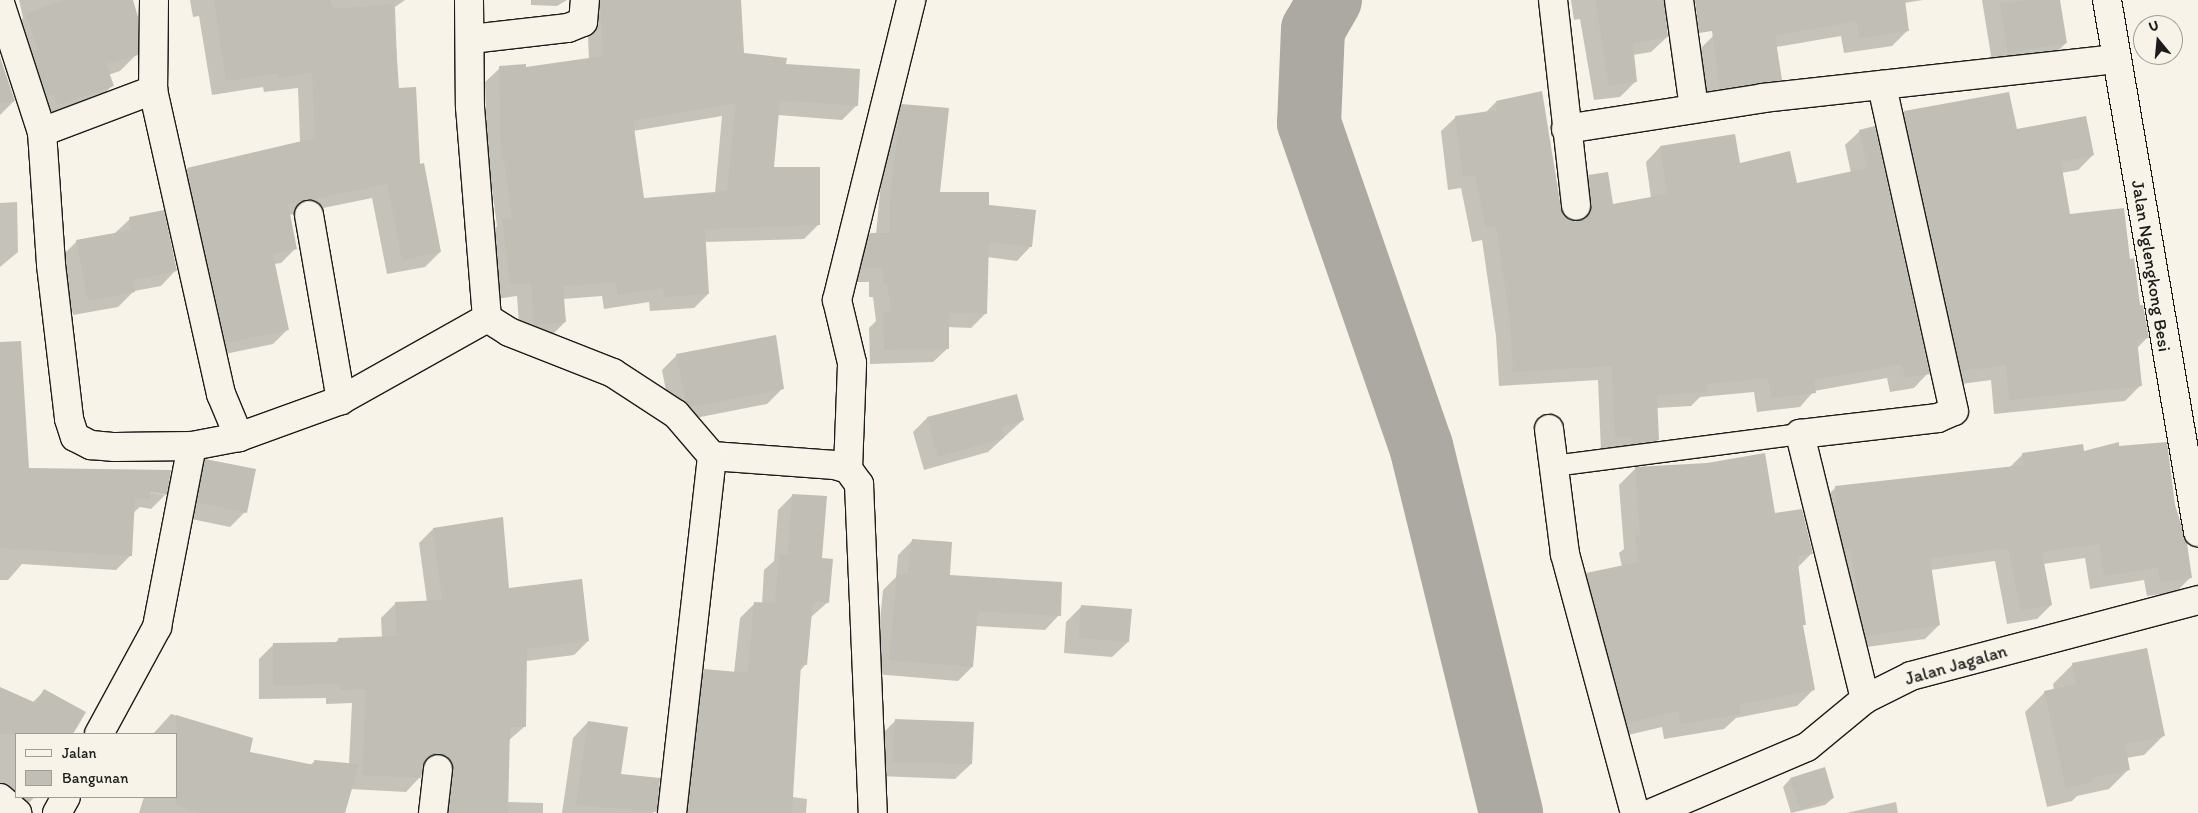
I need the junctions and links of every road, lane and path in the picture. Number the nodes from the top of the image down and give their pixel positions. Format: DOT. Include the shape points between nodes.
graph roads {
  1 [pos="154,0"];
  2 [pos="469,0"];
  3 [pos="585,0"];
  4 [pos="912,0"];
  5 [pos="1553,0"];
  6 [pos="1679,0"];
  7 [pos="2107,0"];
  8 [pos="0,4"];
  9 [pos="471,39"];
  10 [pos="2116,59"];
  11 [pos="1882,85"];
  12 [pos="153,90"];
  13 [pos="1694,108"];
  14 [pos="1566,129"];
  15 [pos="42,132"];
  16 [pos="1576,206"];
  17 [pos="308,215"];
  18 [pos="487,318"];
  19 [pos="341,400"];
  20 [pos="1549,429"];
  21 [pos="1800,434"];
  22 [pos="239,437"];
  23 [pos="192,446"];
  24 [pos="712,456"];
  25 [pos="1554,466"];
  26 [pos="848,469"];
  27 [pos="2198,532"];
  28 [pos="2198,600"];
  29 [pos="1865,699"];
  30 [pos="100,733"];
  31 [pos="438,769"];
  32 [pos="0,798"];
  33 [pos="66,798"];
  34 [pos="17,813"];
  35 [pos="58,813"];
  36 [pos="433,813"];
  37 [pos="672,813"];
  38 [pos="873,813"];
  39 [pos="1636,813"];
  40 [pos="1652,813"];
  1 -- 12 [label="street"];
  2 -- 9 [label="street"];
  3 -- 9 [label="street" via="583,22 568,28"];
  4 -- 26 [label="street" via="837,300 852,363"];
  5 -- 14 [label="street"];
  6 -- 13 [label="street"];
  7 -- 10 [label="street, Jalan Nglengkong Besi"];
  8 -- 15 [label="street"];
  9 -- 18 [label="street" via="470,116"];
  10 -- 11 [label="street"];
  10 -- 27 [label="street, Jalan Nglengkong Besi"];
  11 -- 13 [label="street"];
  11 -- 21 [label="street" via="1954,411 1938,418"];
  12 -- 15 [label="street"];
  12 -- 22 [label="street" via="221,394"];
  13 -- 14 [label="street"];
  14 -- 16 [label="street"];
  15 -- 23 [label="street" via="51,265 69,419 75,437 90,445"];
  17 -- 19 [label="street"];
  18 -- 19 [label="street"];
  18 -- 24 [label="street" via="510,332 613,373 676,414"];
  19 -- 22 [label="street"];
  20 -- 25 [label="street"];
  21 -- 25 [label="lane"];
  21 -- 29 [label="street"];
  22 -- 23 [label="street"];
  23 -- 30 [label="street" via="157,627"];
  24 -- 26 [label="street" via="835,465"];
  24 -- 37 [label="street"];
  25 -- 39 [label="street" via="1565,554"];
  26 -- 38 [label="street" via="860,484"];
  28 -- 29 [label="street, Jalan Jagalan" via="1911,676"];
  29 -- 40 [label="street, Jalan Jagalan" via="1807,747"];
  31 -- 36 [label="street"];
  32 -- 34 [label="street"];
  33 -- 35 [label="street"];
}
